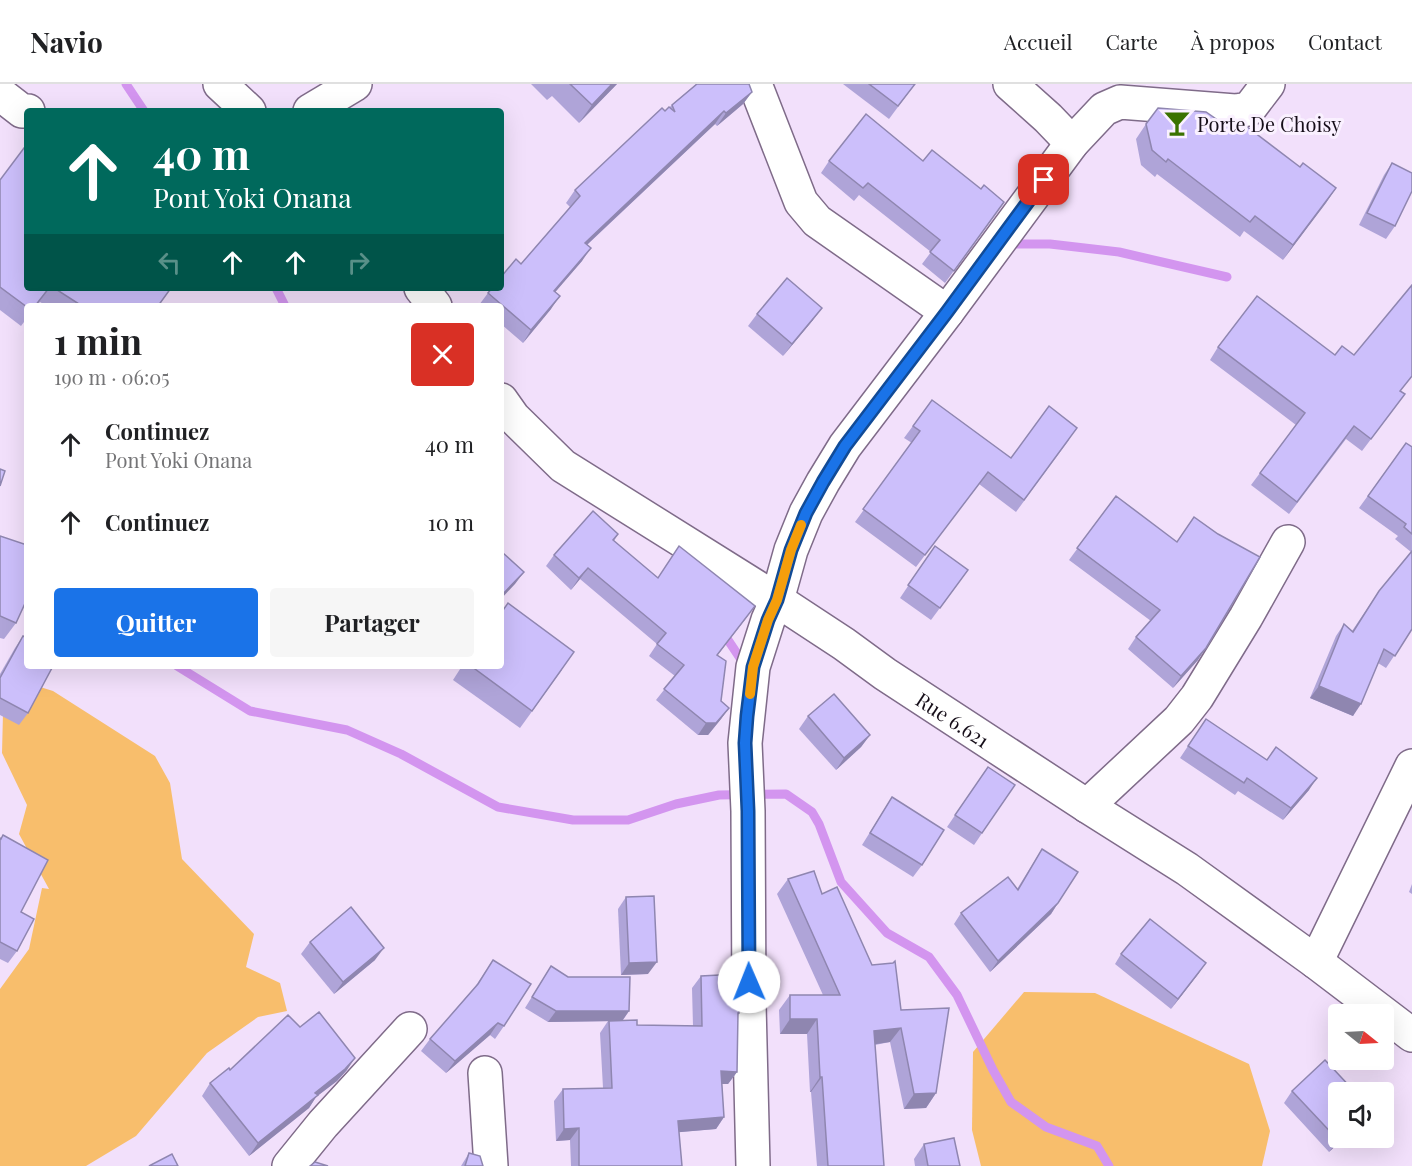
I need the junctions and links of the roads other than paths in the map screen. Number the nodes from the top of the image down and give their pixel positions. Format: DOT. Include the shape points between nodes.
graph roads {
  1 [pos="220,84"];
  2 [pos="355,84"];
  3 [pos="755,84"];
  4 [pos="1010,84"];
  5 [pos="1268,84"];
  6 [pos="0,94"];
  7 [pos="246,108"];
  8 [pos="315,108"];
  9 [pos="24,111"];
  10 [pos="1071,142"];
  11 [pos="947,312"];
  12 [pos="504,404"];
  13 [pos="1288,542"];
  14 [pos="777,600"];
  15 [pos="1412,766"];
  16 [pos="1087,806"];
  17 [pos="1316,963"];
  18 [pos="410,1029"];
  19 [pos="1412,1035"];
  20 [pos="485,1073"];
  21 [pos="289,1166"];
  22 [pos="491,1166"];
  23 [pos="753,1166"];
  1 -- 7 [label="street"];
  2 -- 8 [label="street"];
  3 -- 11 [label="street" via="801,202 817,221"];
  4 -- 10 [label="street"];
  5 -- 10 [label="street" via="1249,109 1234,111 1120,102 1104,109"];
  6 -- 9 [label="street"];
  10 -- 11 [label="street"];
  11 -- 14 [label="street" via="845,446 823,482 791,550"];
  12 -- 14 [label="street, Rue 6.621" via="563,466"];
  13 -- 16 [label="street" via="1197,697 1179,720"];
  14 -- 16 [label="street, Rue 6.621"];
  14 -- 23 [label="street" via="753,667 745,743"];
  15 -- 17 [label="street"];
  16 -- 17 [label="street, Rue 6.621" via="1187,869"];
  17 -- 19 [label="street, Rue 6.621"];
  18 -- 21 [label="street"];
  20 -- 22 [label="street"];
}
